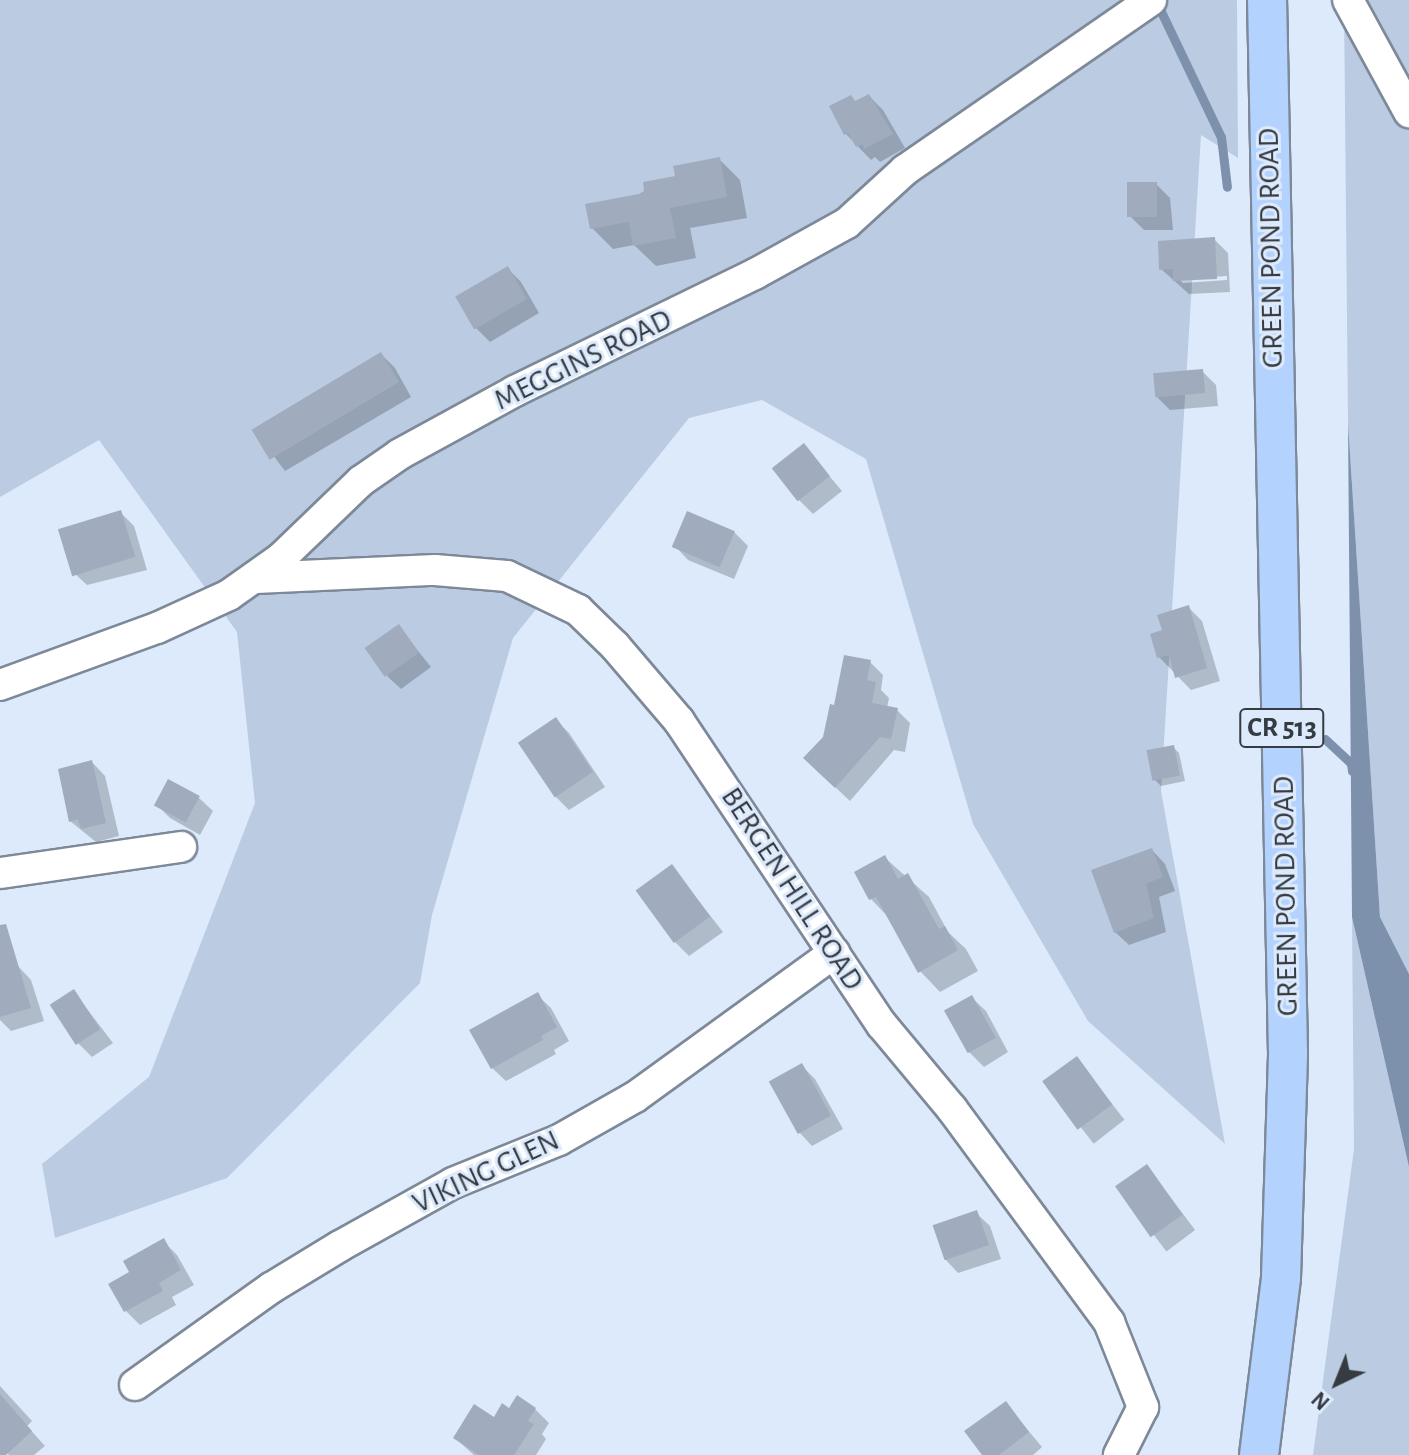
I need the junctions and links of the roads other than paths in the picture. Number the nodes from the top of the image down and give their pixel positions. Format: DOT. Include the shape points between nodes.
graph roads {
  1 [pos="1151,0"];
  2 [pos="1267,0"];
  3 [pos="1348,0"];
  4 [pos="1409,112"];
  5 [pos="256,578"];
  6 [pos="0,685"];
  7 [pos="181,847"];
  8 [pos="0,873"];
  9 [pos="834,953"];
  10 [pos="135,1385"];
  11 [pos="1119,1455"];
  12 [pos="1259,1455"];
  1 -- 5 [label="street, MEGGINS ROAD" via="905,170 847,223 400,454 361,481"];
  2 -- 12 [label="main road, GREEN POND ROAD / CR 513" via="1288,1053 1281,1278"];
  3 -- 4 [label="street"];
  5 -- 6 [label="street, MEGGINS ROAD" via="157,628"];
  5 -- 9 [label="street, BERGEN HILL ROAD" via="473,572 507,576 578,610 679,721"];
  7 -- 8 [label="street"];
  9 -- 10 [label="street, VIKING GLEN" via="635,1097 559,1140 453,1183 340,1246"];
  9 -- 11 [label="street, BERGEN HILL ROAD" via="882,1025 952,1109 1109,1322 1143,1407"];
}
